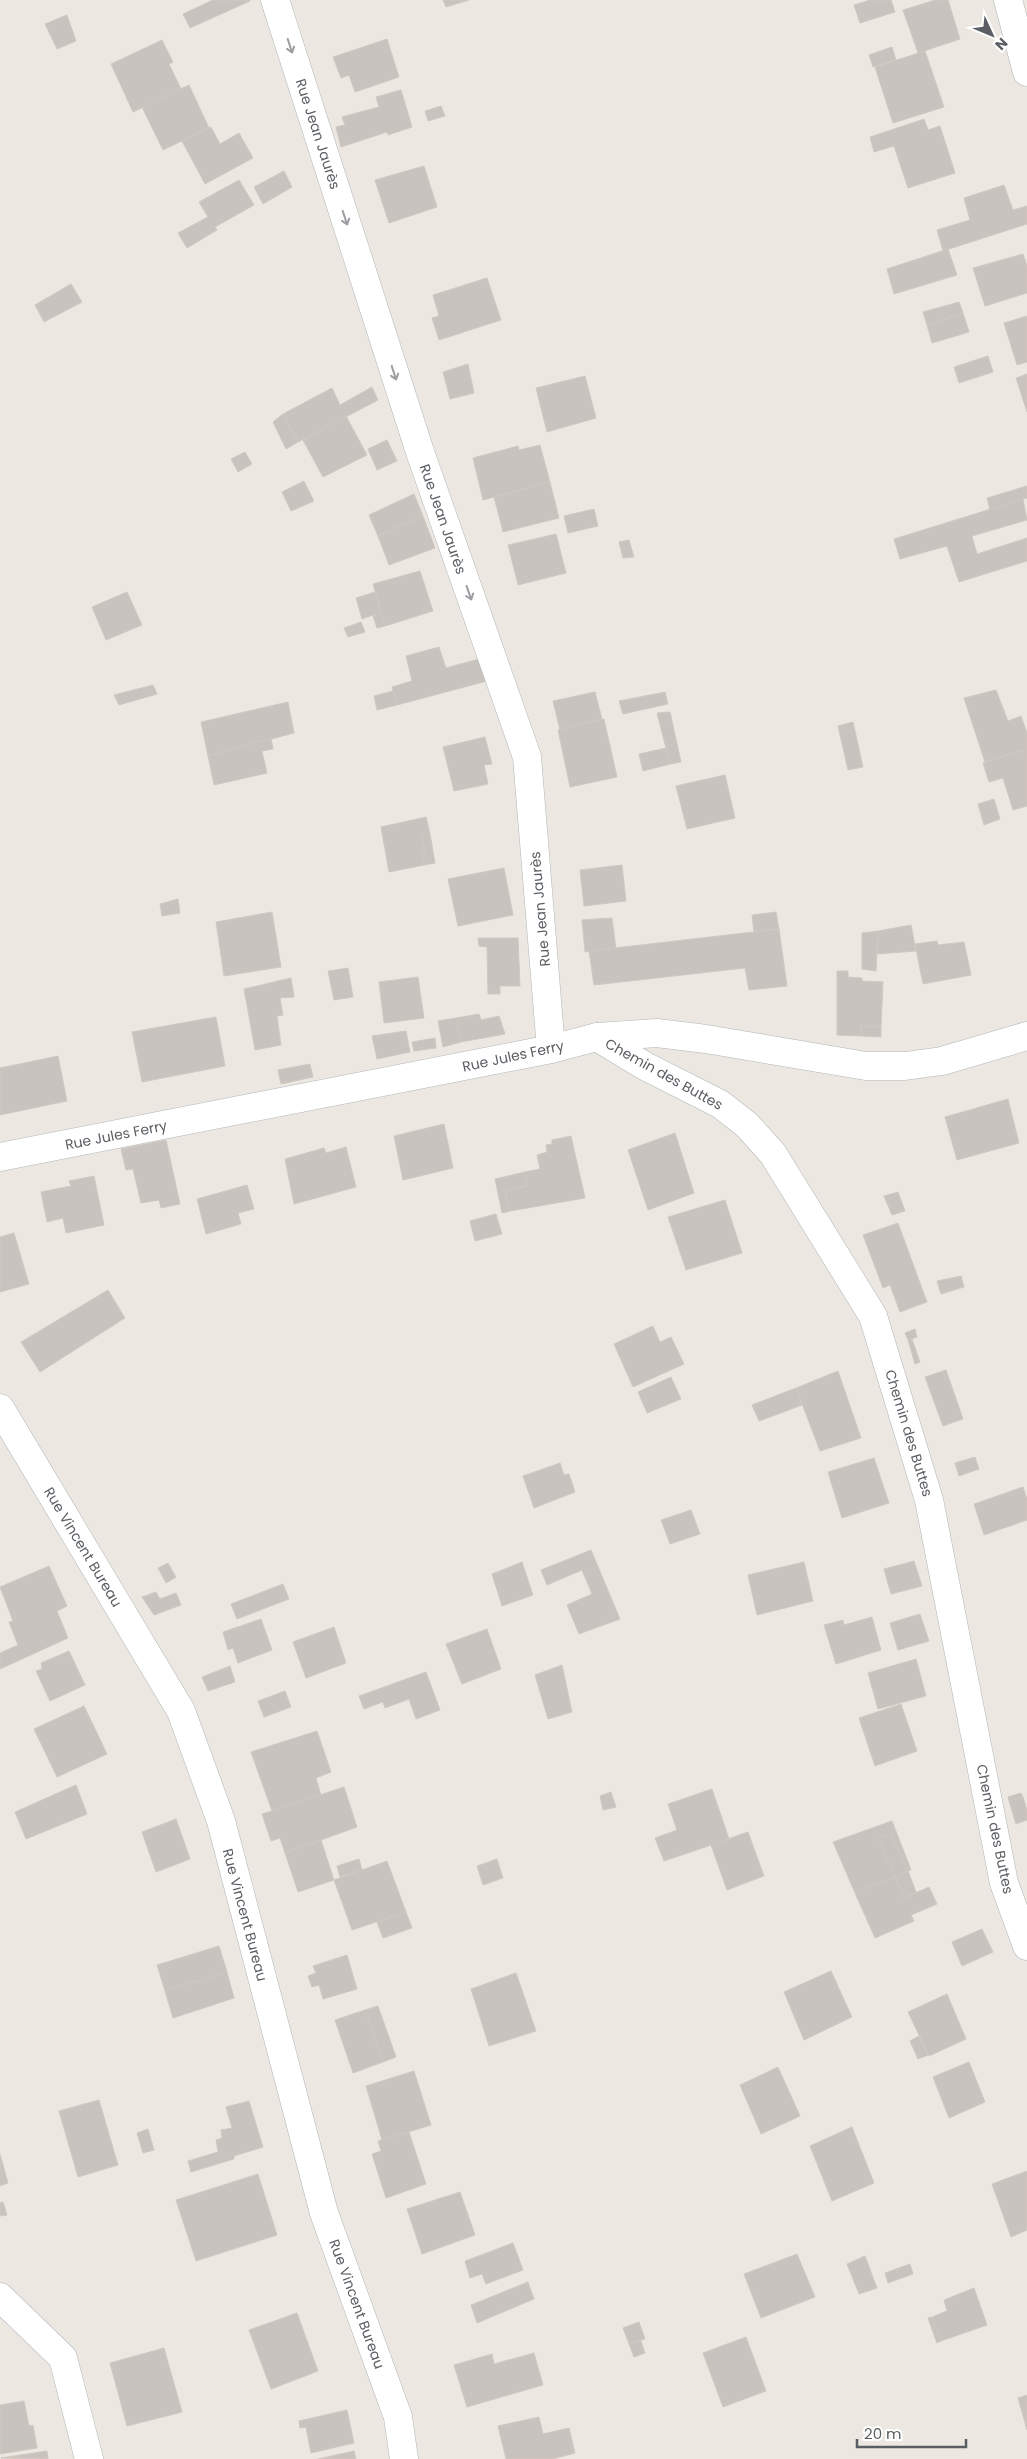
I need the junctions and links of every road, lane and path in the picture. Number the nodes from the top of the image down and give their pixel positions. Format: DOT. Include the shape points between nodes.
graph roads {
  1 [pos="275,0"];
  2 [pos="1008,0"];
  3 [pos="1027,72"];
  4 [pos="1027,1036"];
  5 [pos="597,1037"];
  6 [pos="551,1049"];
  7 [pos="0,1157"];
  8 [pos="0,1408"];
  9 [pos="1027,1946"];
  10 [pos="0,2297"];
  11 [pos="89,2459"];
  12 [pos="404,2459"];
  1 -- 6 [label="street, Rue Jean Jaurès, one-way" via="420,452 527,758"];
  2 -- 3 [label="street"];
  4 -- 5 [label="street, Rue Jules Ferry" via="942,1061 905,1066 866,1066 706,1038 657,1033"];
  5 -- 6 [label="street, Rue Jules Ferry"];
  5 -- 9 [label="street, Chemin des Buttes" via="645,1066 720,1104 747,1125 773,1154 873,1316 929,1500 1004,1883"];
  6 -- 7 [label="street, Rue Jules Ferry"];
  8 -- 12 [label="street, Rue Vincent Bureau" via="181,1711 221,1821 324,2213 398,2417"];
  10 -- 11 [label="street" via="63,2358"];
}
